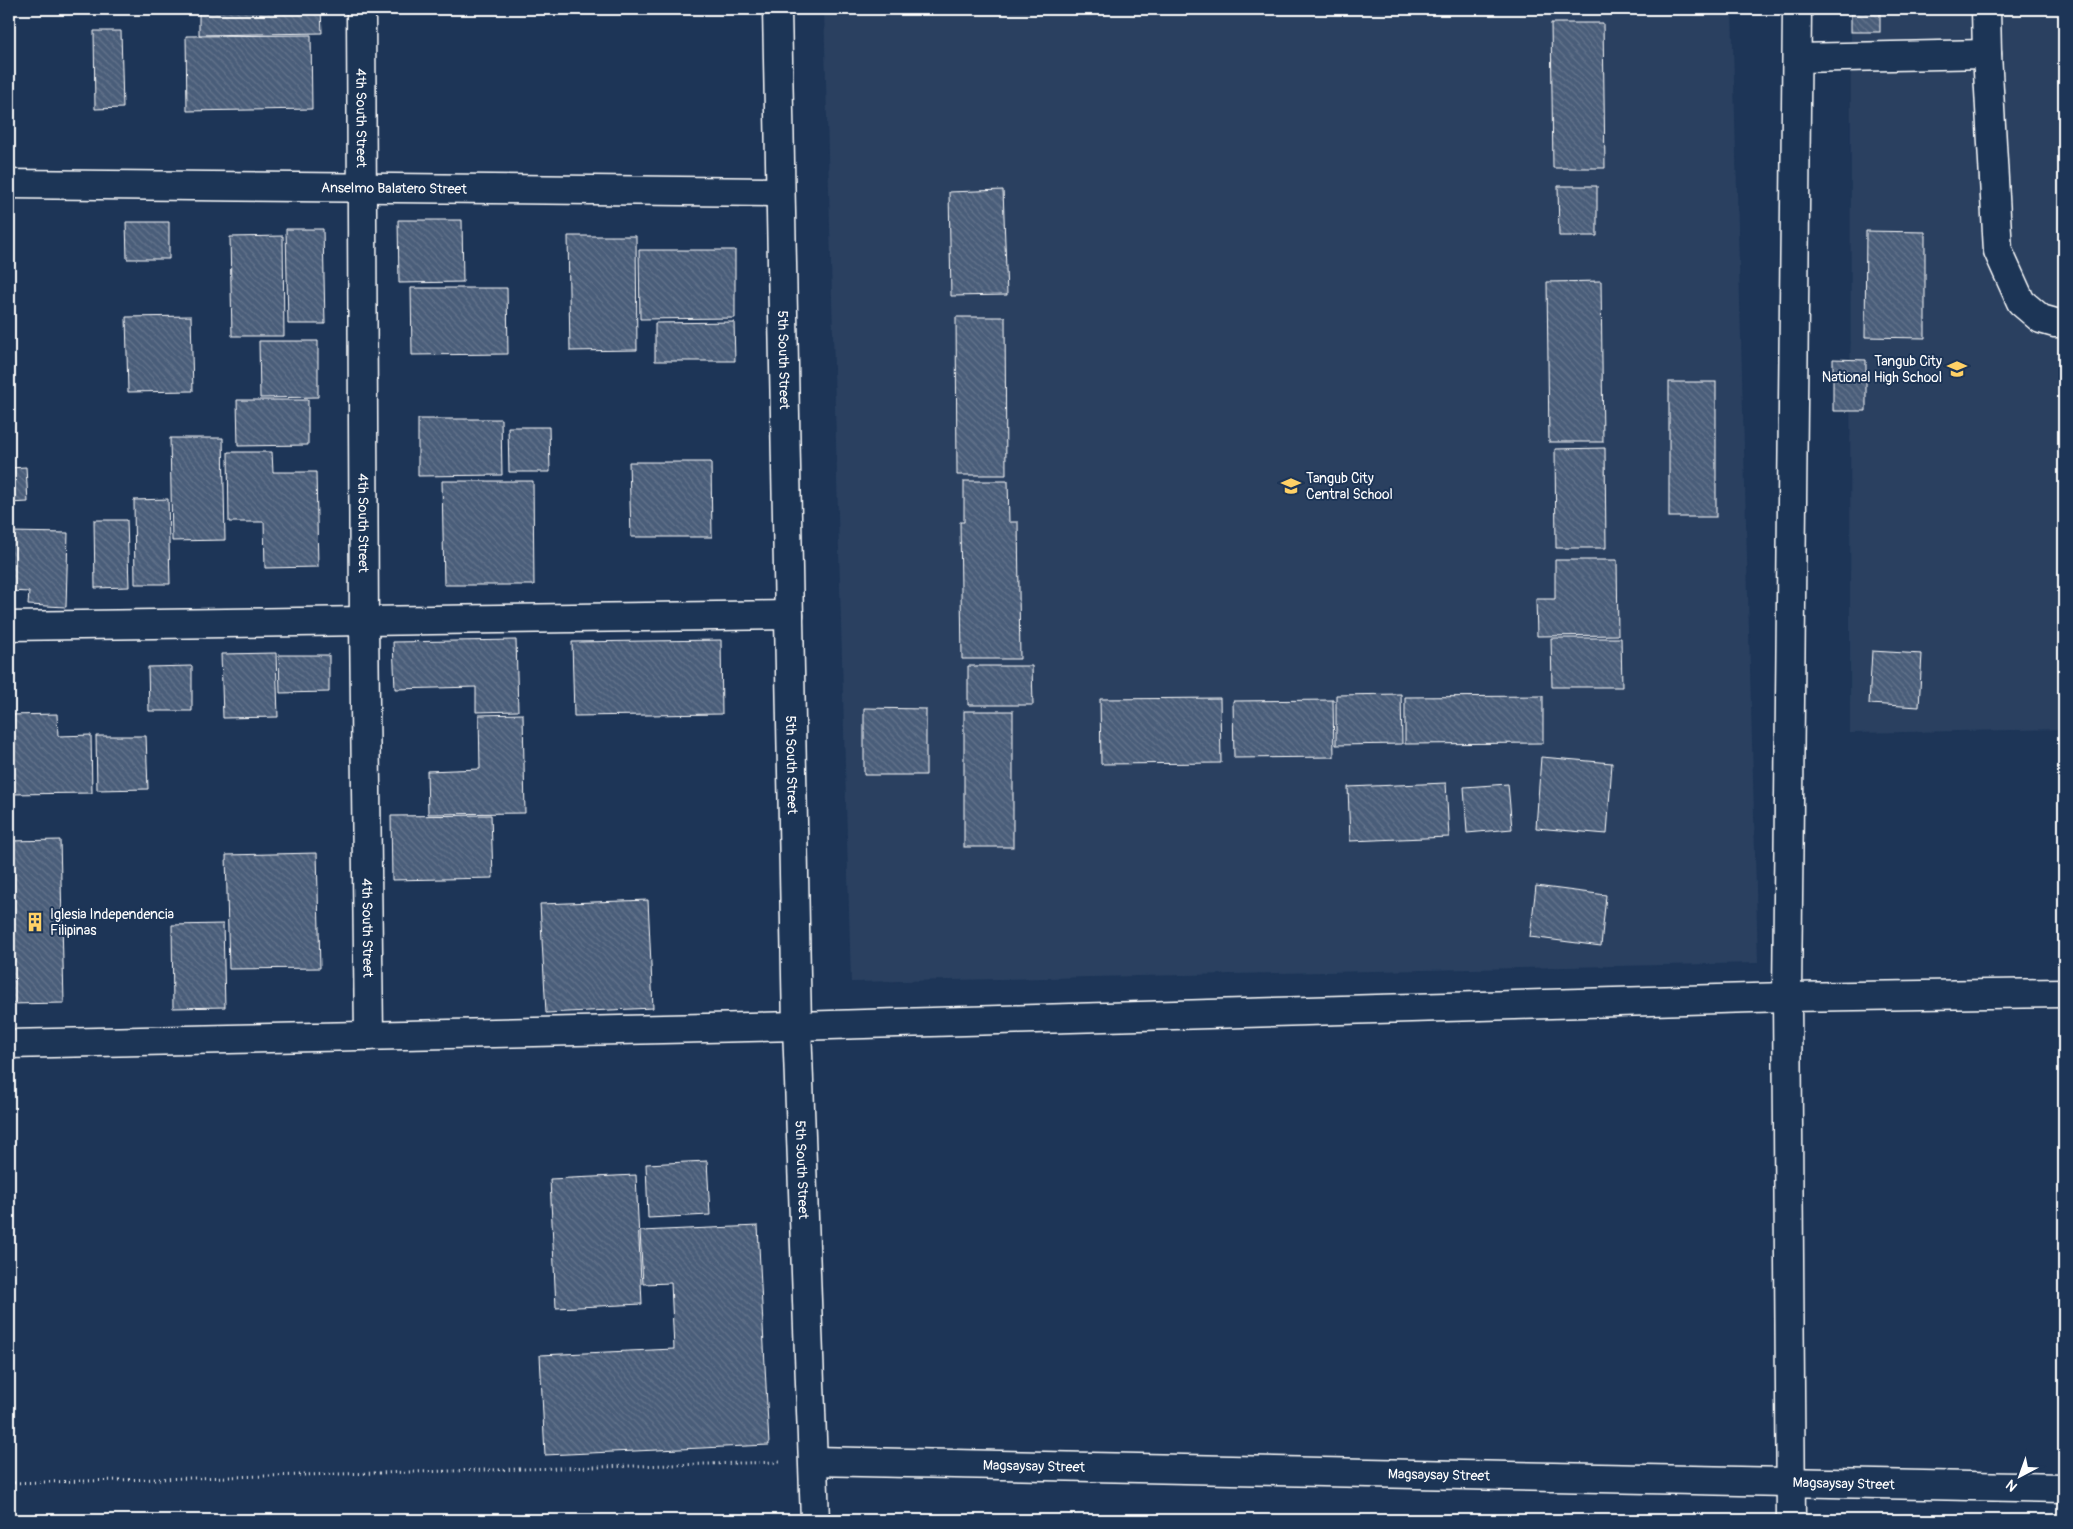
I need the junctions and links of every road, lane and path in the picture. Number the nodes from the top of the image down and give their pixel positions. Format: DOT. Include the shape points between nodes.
graph roads {
  1 [pos="361,9"];
  2 [pos="776,9"];
  3 [pos="1798,9"];
  4 [pos="1986,9"];
  5 [pos="1987,54"];
  6 [pos="1797,58"];
  7 [pos="9,184"];
  8 [pos="362,187"];
  9 [pos="780,192"];
  10 [pos="2064,324"];
  11 [pos="788,615"];
  12 [pos="364,622"];
  13 [pos="9,626"];
  14 [pos="2064,993"];
  15 [pos="1787,997"];
  16 [pos="797,1026"];
  17 [pos="369,1036"];
  18 [pos="9,1044"];
  19 [pos="814,1461"];
  20 [pos="1791,1482"];
  21 [pos="9,1483"];
  22 [pos="2064,1488"];
  23 [pos="815,1520"];
  24 [pos="1791,1520"];
  1 -- 8 [label="street, 4th South Street"];
  2 -- 9 [label="street, 5th South Street"];
  3 -- 6 [label="street"];
  4 -- 5 [label="street"];
  5 -- 6 [label="street"];
  5 -- 10 [label="street" via="1998,251 2020,302 2041,319"];
  6 -- 15 [label="street"];
  7 -- 8 [label="street, Anselmo Balatero Street"];
  8 -- 9 [label="street, Anselmo Balatero Street"];
  8 -- 12 [label="street, 4th South Street"];
  9 -- 11 [label="street, 5th South Street"];
  11 -- 12 [label="street"];
  11 -- 16 [label="street, 5th South Street"];
  12 -- 13 [label="street"];
  12 -- 17 [label="street, 4th South Street"];
  14 -- 15 [label="street"];
  15 -- 16 [label="street"];
  15 -- 20 [label="street"];
  16 -- 17 [label="street"];
  16 -- 19 [label="street, 5th South Street"];
  17 -- 18 [label="street"];
  19 -- 20 [label="street, Magsaysay Street"];
  19 -- 21 [label="path"];
  19 -- 23 [label="street, 5th South Street"];
  20 -- 22 [label="street, Magsaysay Street"];
  20 -- 24 [label="street"];
}
